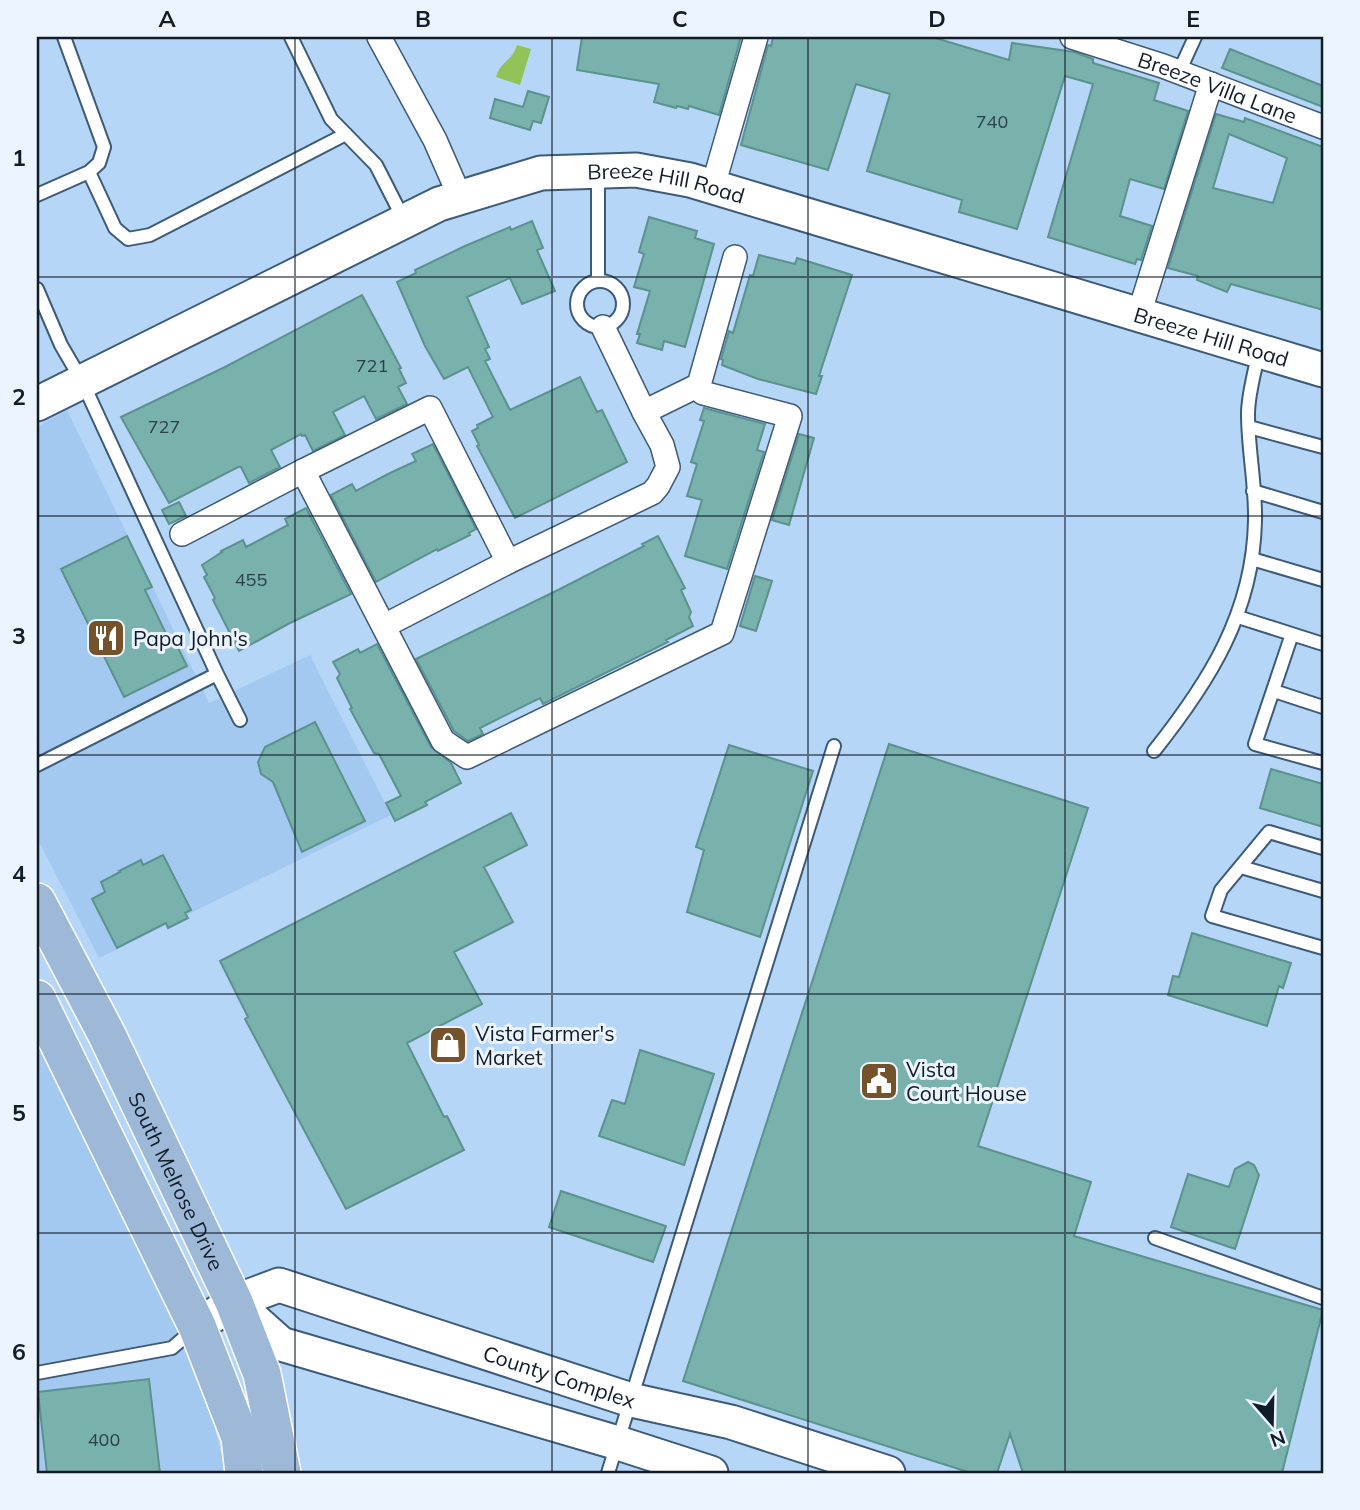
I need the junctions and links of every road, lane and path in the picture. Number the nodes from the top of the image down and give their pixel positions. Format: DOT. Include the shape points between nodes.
graph roads {
  1 [pos="64,37"];
  2 [pos="291,37"];
  3 [pos="379,37"];
  4 [pos="756,37"];
  5 [pos="1072,37"];
  6 [pos="1195,37"];
  7 [pos="1179,72"];
  8 [pos="1211,85"];
  9 [pos="1323,127"];
  10 [pos="346,134"];
  11 [pos="89,172"];
  12 [pos="598,172"];
  13 [pos="713,186"];
  14 [pos="37,195"];
  15 [pos="460,197"];
  16 [pos="404,221"];
  17 [pos="735,257"];
  18 [pos="598,281"];
  19 [pos="37,289"];
  20 [pos="1139,314"];
  21 [pos="43,318"];
  22 [pos="603,327"];
  23 [pos="1259,351"];
  24 [pos="1323,370"];
  25 [pos="82,382"];
  26 [pos="699,385"];
  27 [pos="37,404"];
  28 [pos="644,412"];
  29 [pos="1249,427"];
  30 [pos="1323,447"];
  31 [pos="303,471"];
  32 [pos="1253,491"];
  33 [pos="1323,512"];
  34 [pos="182,534"];
  35 [pos="1252,559"];
  36 [pos="508,562"];
  37 [pos="1323,580"];
  38 [pos="1238,617"];
  39 [pos="384,626"];
  40 [pos="1292,634"];
  41 [pos="1323,643"];
  42 [pos="217,674"];
  43 [pos="1274,691"];
  44 [pos="1323,707"];
  45 [pos="240,720"];
  46 [pos="834,746"];
  47 [pos="1154,751"];
  48 [pos="1323,763"];
  49 [pos="37,765"];
  50 [pos="1323,848"];
  51 [pos="1241,867"];
  52 [pos="1323,891"];
  53 [pos="37,902"];
  54 [pos="1323,948"];
  55 [pos="37,999"];
  56 [pos="1154,1238"];
  57 [pos="1323,1298"];
  58 [pos="234,1301"];
  59 [pos="197,1326"];
  60 [pos="37,1373"];
  61 [pos="631,1400"];
  62 [pos="613,1458"];
  63 [pos="244,1473"];
  64 [pos="282,1473"];
  65 [pos="711,1473"];
  66 [pos="888,1473"];
  1 -- 11 [label="lane" via="104,147 99,163"];
  2 -- 10 [label="lane" via="331,119"];
  3 -- 15 [label="street"];
  4 -- 13 [label="street"];
  5 -- 7 [label="street, Breeze Villa Lane"];
  6 -- 7 [label="lane"];
  7 -- 8 [label="street, Breeze Villa Lane"];
  8 -- 9 [label="street, Breeze Villa Lane"];
  8 -- 20 [label="street"];
  10 -- 11 [label="lane" via="150,235 128,239 115,228"];
  10 -- 16 [label="lane" via="376,165"];
  11 -- 14 [label="lane"];
  12 -- 13 [label="street, Breeze Hill Road" via="636,170"];
  12 -- 15 [label="street, Breeze Hill Road" via="541,173"];
  12 -- 18 [label="lane"];
  13 -- 20 [label="street, Breeze Hill Road"];
  15 -- 16 [label="street, Breeze Hill Road"];
  16 -- 25 [label="street, Breeze Hill Road"];
  17 -- 26 [label="street"];
  18 -- 22 [label="lane" via="617,289 623,302 620,316"];
  18 -- 22 [label="lane" via="579,294 578,310 586,323"];
  19 -- 21 [label="lane"];
  20 -- 23 [label="street, Breeze Hill Road"];
  21 -- 25 [label="lane"];
  22 -- 28 [label="street"];
  23 -- 24 [label="street, Breeze Hill Road"];
  23 -- 29 [label="lane"];
  25 -- 27 [label="street, Breeze Hill Road"];
  25 -- 42 [label="lane"];
  26 -- 28 [label="street"];
  26 -- 39 [label="street" via="703,393 790,416 722,633 467,757 443,741"];
  28 -- 36 [label="street" via="668,467 652,493"];
  29 -- 30 [label="lane"];
  29 -- 32 [label="lane"];
  31 -- 34 [label="street"];
  31 -- 36 [label="street" via="430,408"];
  31 -- 39 [label="street"];
  32 -- 33 [label="lane"];
  32 -- 35 [label="lane"];
  35 -- 37 [label="lane"];
  35 -- 38 [label="lane"];
  36 -- 39 [label="street"];
  38 -- 40 [label="lane"];
  38 -- 47 [label="lane" via="1217,662"];
  40 -- 41 [label="lane"];
  40 -- 43 [label="lane"];
  42 -- 45 [label="lane"];
  42 -- 49 [label="lane"];
  43 -- 44 [label="lane"];
  43 -- 48 [label="lane" via="1255,744"];
  46 -- 61 [label="lane"];
  50 -- 51 [label="lane" via="1269,832"];
  51 -- 52 [label="lane"];
  51 -- 54 [label="lane" via="1221,890 1212,916"];
  53 -- 58 [label="main road, South Melrose Drive" via="107,1035"];
  55 -- 59 [label="main road"];
  56 -- 57 [label="lane"];
  58 -- 59 [label="street, County Complex"];
  58 -- 61 [label="street, County Complex" via="279,1285"];
  58 -- 62 [label="street" via="281,1344"];
  58 -- 64 [label="main road, South Melrose Drive" via="262,1374"];
  59 -- 60 [label="lane" via="172,1348"];
  59 -- 63 [label="main road" via="240,1437"];
  61 -- 62 [label="lane"];
  61 -- 66 [label="street, County Complex" via="730,1422"];
  62 -- 65 [label="street"];
}
